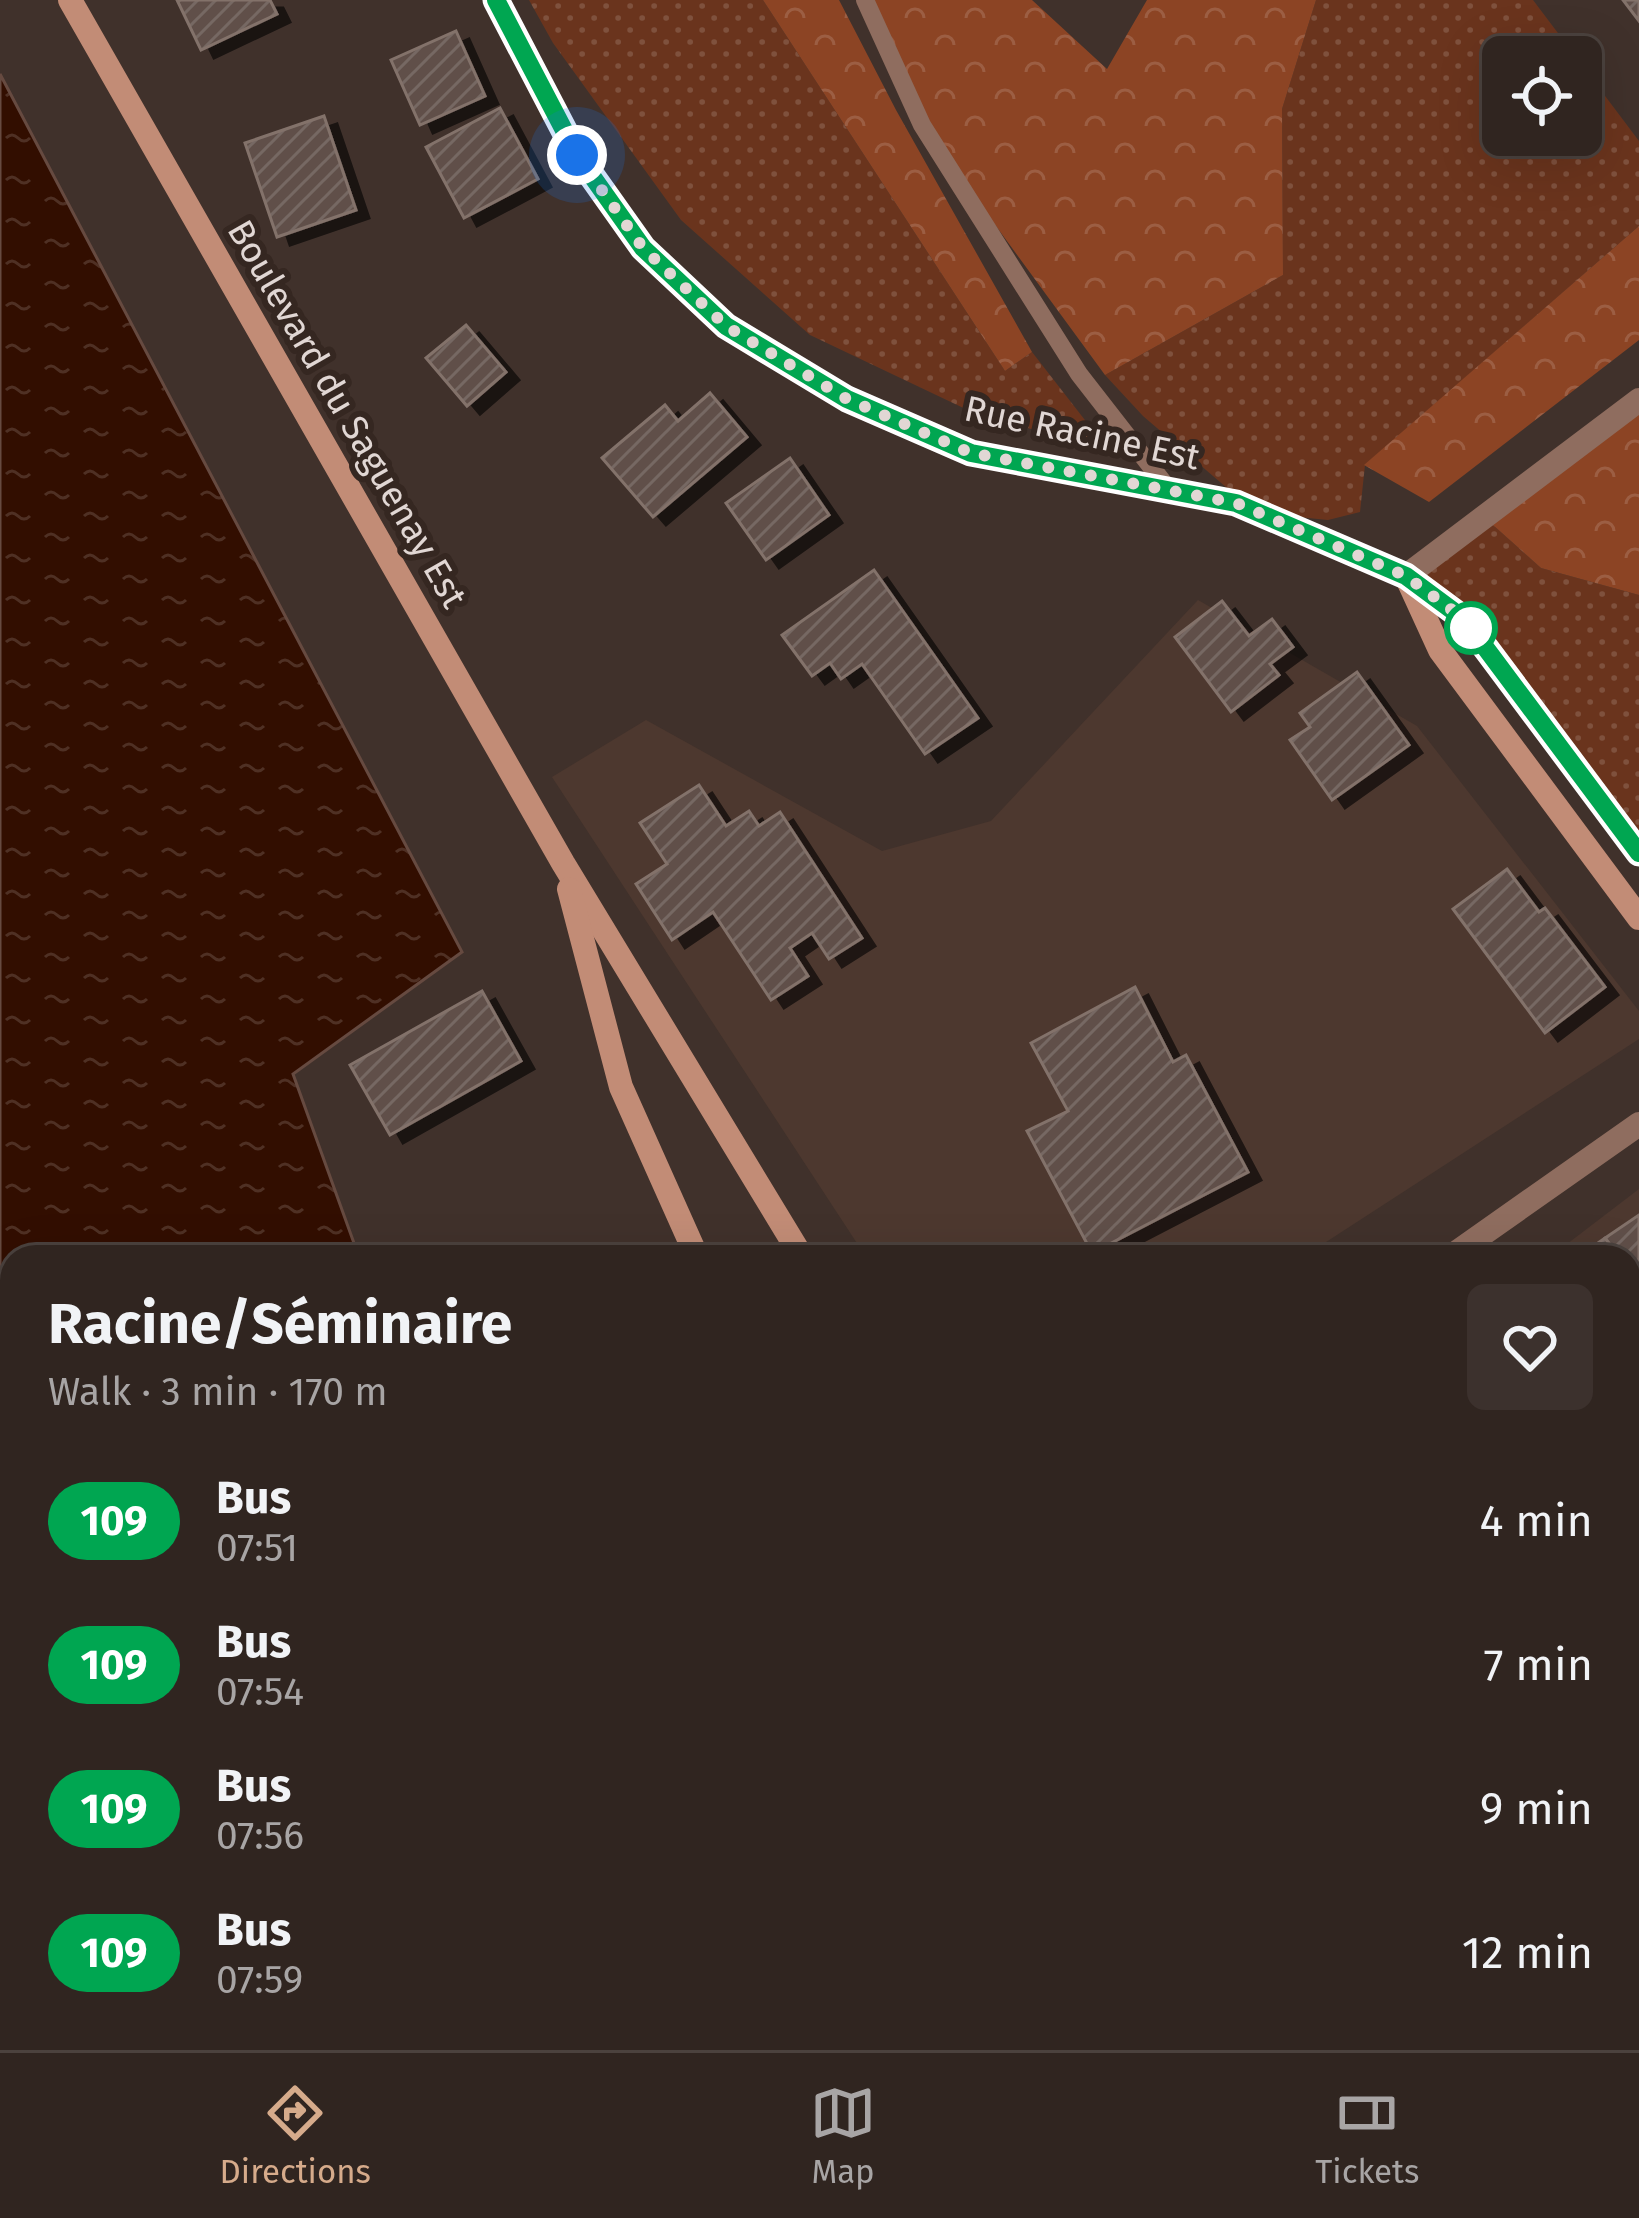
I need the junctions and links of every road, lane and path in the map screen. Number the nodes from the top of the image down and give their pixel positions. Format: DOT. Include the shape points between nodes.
graph roads {
  1 [pos="70,0"];
  2 [pos="496,0"];
  3 [pos="866,0"];
  4 [pos="1639,400"];
  5 [pos="1170,490"];
  6 [pos="1406,576"];
  7 [pos="1639,853"];
  8 [pos="563,863"];
  9 [pos="1639,918"];
  10 [pos="1639,1124"];
  11 [pos="692,1245"];
  12 [pos="795,1245"];
  13 [pos="1467,1245"];
  1 -- 8 [label="street, Boulevard du Saguenay Est"];
  2 -- 5 [label="street, Rue Racine Est" via="577,155 643,248 726,326 847,399 971,453"];
  3 -- 5 [label="lane" via="922,125 1079,374"];
  4 -- 6 [label="street"];
  5 -- 6 [label="street, Rue Racine Est" via="1236,503"];
  6 -- 7 [label="street, Rue Racine Est" via="1464,619"];
  6 -- 9 [label="street" via="1440,650"];
  8 -- 11 [label="street, Boulevard du Saguenay Est" via="621,1087"];
  8 -- 12 [label="street, Boulevard du Saguenay Est"];
  10 -- 13 [label="street"];
}
